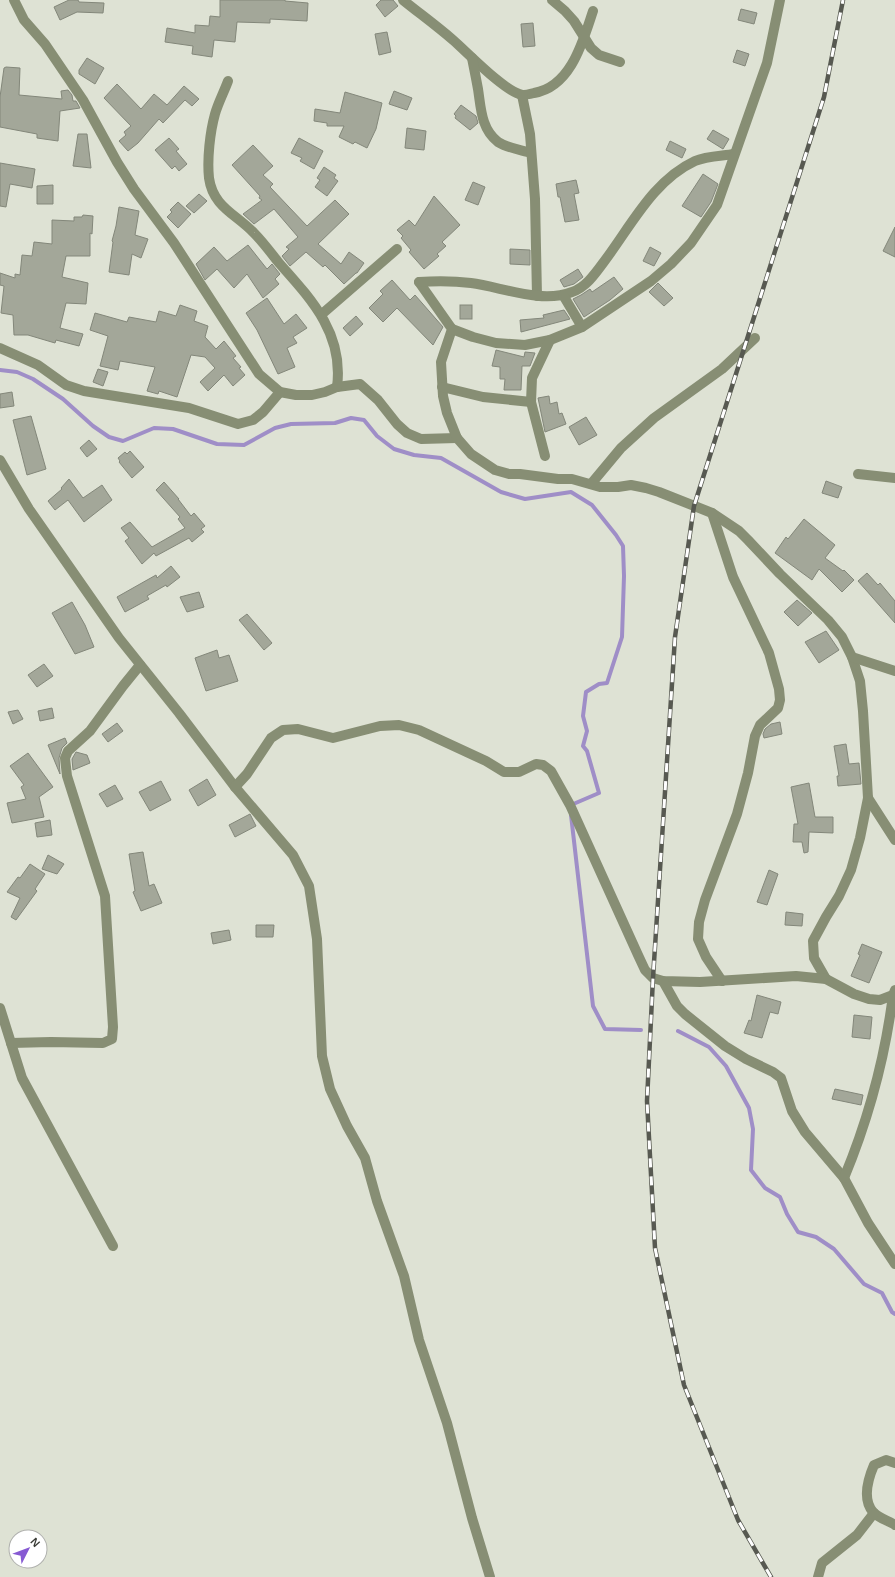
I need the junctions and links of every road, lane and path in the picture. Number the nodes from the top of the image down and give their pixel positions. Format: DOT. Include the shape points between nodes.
graph roads {
  1 [pos="14,0"];
  2 [pos="402,0"];
  3 [pos="552,0"];
  4 [pos="780,0"];
  5 [pos="593,11"];
  6 [pos="584,38"];
  7 [pos="472,58"];
  8 [pos="620,62"];
  9 [pos="228,81"];
  10 [pos="522,95"];
  11 [pos="531,153"];
  12 [pos="734,154"];
  13 [pos="397,249"];
  14 [pos="563,295"];
  15 [pos="537,296"];
  16 [pos="322,314"];
  17 [pos="582,327"];
  18 [pos="452,329"];
  19 [pos="755,338"];
  20 [pos="550,340"];
  21 [pos="0,348"];
  22 [pos="337,387"];
  23 [pos="442,388"];
  24 [pos="280,392"];
  25 [pos="531,402"];
  26 [pos="457,438"];
  27 [pos="545,456"];
  28 [pos="0,460"];
  29 [pos="858,474"];
  30 [pos="895,478"];
  31 [pos="591,484"];
  32 [pos="712,513"];
  33 [pos="852,657"];
  34 [pos="140,665"];
  35 [pos="895,671"];
  36 [pos="235,787"];
  37 [pos="868,798"];
  38 [pos="895,840"];
  39 [pos="826,979"];
  40 [pos="663,981"];
  41 [pos="722,981"];
  42 [pos="894,993"];
  43 [pos="0,1008"];
  44 [pos="11,1043"];
  45 [pos="844,1178"];
  46 [pos="113,1246"];
  47 [pos="895,1264"];
  48 [pos="895,1462"];
  49 [pos="874,1513"];
  50 [pos="895,1525"];
  51 [pos="490,1577"];
  52 [pos="818,1577"];
  1 -- 24 [label="street" via="24,20 50,51 83,100 134,189 174,243 240,346 259,374"];
  2 -- 7 [label="street"];
  3 -- 6 [label="street" via="574,21"];
  4 -- 12 [label="street" via="767,63"];
  5 -- 6 [label="street"];
  6 -- 8 [label="street" via="599,55"];
  6 -- 10 [label="street" via="568,70 553,86 542,92"];
  7 -- 10 [label="street" via="505,85"];
  7 -- 11 [label="street" via="485,126 500,143"];
  9 -- 16 [label="street" via="215,114 209,144 209,178 215,196 226,211 253,232"];
  10 -- 11 [label="street"];
  11 -- 15 [label="street" via="535,199"];
  12 -- 14 [label="street" via="697,160 662,184 640,209 624,235 587,283 574,292"];
  12 -- 17 [label="street" via="717,205 691,243 651,281"];
  13 -- 16 [label="street"];
  14 -- 15 [label="street"];
  14 -- 17 [label="street"];
  15 -- 18 [label="street" via="471,283 420,282"];
  16 -- 22 [label="street" via="338,357"];
  17 -- 20 [label="street"];
  18 -- 20 [label="street" via="496,343 525,345"];
  18 -- 23 [label="street" via="441,362"];
  19 -- 31 [label="street" via="722,369 654,418 621,448"];
  20 -- 25 [label="street" via="532,378"];
  21 -- 24 [label="street" via="38,365 66,385 78,389 189,408 238,424 252,420 263,412"];
  22 -- 24 [label="street" via="312,394"];
  22 -- 26 [label="street" via="360,384 378,400 397,424 407,433 421,439"];
  23 -- 25 [label="street" via="484,397"];
  23 -- 26 [label="street" via="445,405"];
  25 -- 27 [label="street"];
  26 -- 31 [label="street" via="471,454 494,470 509,474 572,479"];
  28 -- 34 [label="street" via="29,508"];
  29 -- 30 [label="street"];
  31 -- 32 [label="street" via="600,487 631,485 646,488"];
  32 -- 33 [label="street" via="743,535 828,620 842,637"];
  32 -- 41 [label="street" via="733,577 769,653 780,700 778,708 760,726 755,736 737,814 699,922 698,939"];
  33 -- 35 [label="street"];
  33 -- 37 [label="street" via="860,681"];
  34 -- 36 [label="street"];
  34 -- 44 [label="street" via="98,722 68,751 65,758 67,776 105,896 112,1039 103,1043"];
  36 -- 40 [label="street" via="271,738 283,730 298,729 333,738 399,725 419,730 504,772 519,772 536,764 543,765 551,771 570,805 645,970 653,978"];
  36 -- 51 [label="street" via="294,855 309,886 317,939 322,1056 330,1089 365,1158 377,1201 404,1276 419,1340 447,1423"];
  37 -- 38 [label="street"];
  37 -- 39 [label="street" via="851,870 813,942 814,958"];
  39 -- 41 [label="street" via="796,976"];
  39 -- 42 [label="street" via="869,999 880,1000"];
  40 -- 41 [label="street"];
  40 -- 45 [label="street" via="677,1006 685,1014 725,1046 781,1078 792,1111"];
  42 -- 45 [label="street" via="873,1094"];
  43 -- 44 [label="street"];
  44 -- 46 [label="street" via="22,1078"];
  45 -- 47 [label="street" via="868,1223"];
  48 -- 49 [label="street" via="886,1460 874,1465 868,1478 867,1495"];
  49 -- 50 [label="street"];
  49 -- 52 [label="street" via="857,1535 822,1563"];
}
